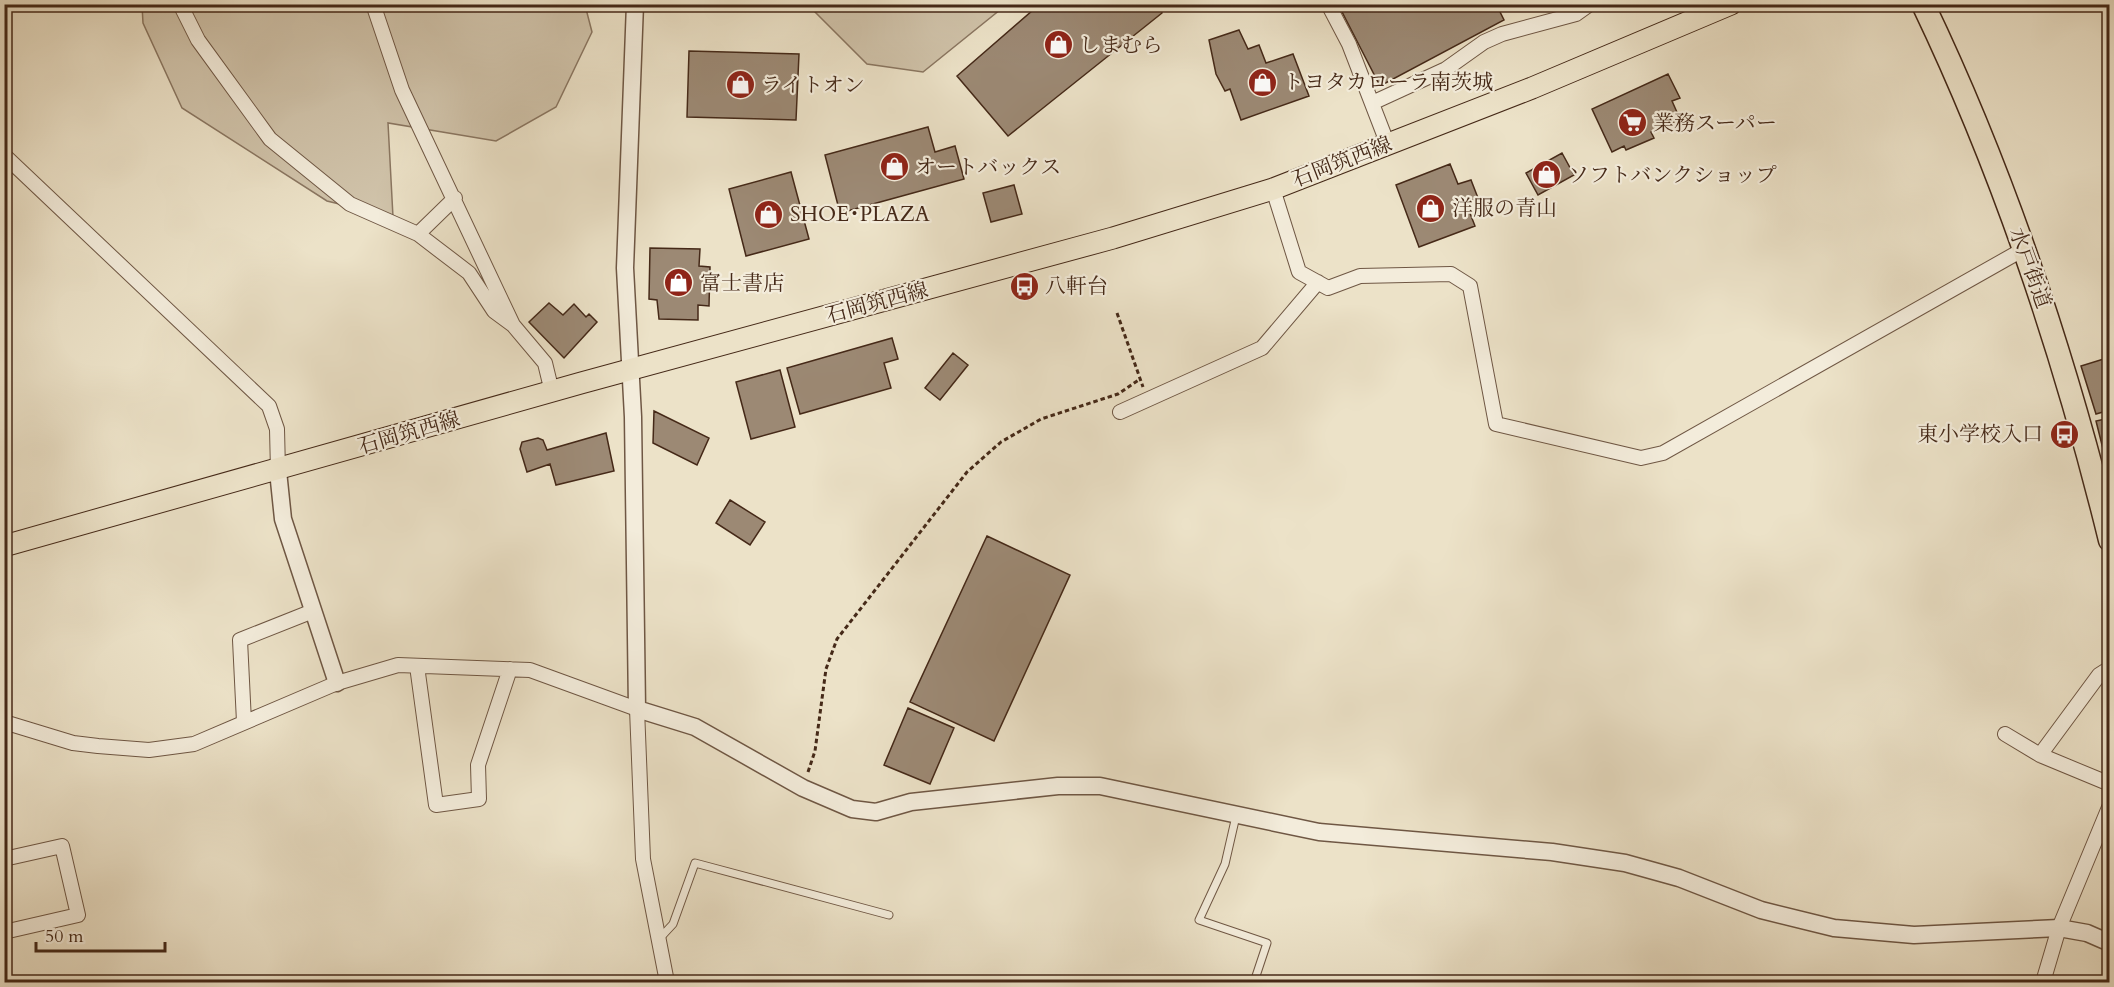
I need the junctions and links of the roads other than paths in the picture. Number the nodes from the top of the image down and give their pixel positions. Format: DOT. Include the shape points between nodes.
graph roads {
  1 [pos="180,4"];
  2 [pos="373,4"];
  3 [pos="635,4"];
  4 [pos="1328,4"];
  5 [pos="1590,4"];
  6 [pos="1731,4"];
  7 [pos="1923,4"];
  8 [pos="1372,103"];
  9 [pos="1388,144"];
  10 [pos="4,155"];
  11 [pos="1273,189"];
  12 [pos="455,198"];
  13 [pos="418,234"];
  14 [pos="2024,249"];
  15 [pos="1318,282"];
  16 [pos="513,325"];
  17 [pos="630,370"];
  18 [pos="552,392"];
  19 [pos="1120,412"];
  20 [pos="278,471"];
  21 [pos="2109,540"];
  22 [pos="4,546"];
  23 [pos="308,613"];
  24 [pos="417,666"];
  25 [pos="2109,668"];
  26 [pos="510,669"];
  27 [pos="337,683"];
  28 [pos="637,709"];
  29 [pos="4,722"];
  30 [pos="244,722"];
  31 [pos="2006,734"];
  32 [pos="2040,755"];
  33 [pos="2109,784"];
  34 [pos="2109,805"];
  35 [pos="1236,816"];
  36 [pos="4,859"];
  37 [pos="889,915"];
  38 [pos="2059,928"];
  39 [pos="4,932"];
  40 [pos="660,938"];
  41 [pos="2109,943"];
  42 [pos="667,982"];
  43 [pos="1254,982"];
  44 [pos="2043,982"];
  1 -- 13 [label="street" via="198,40 270,139 350,204"];
  2 -- 12 [label="street" via="402,90"];
  3 -- 17 [label="street" via="625,268"];
  4 -- 8 [label="street"];
  5 -- 8 [label="street" via="1576,14 1484,42 1446,69"];
  6 -- 9 [label="main road, 石岡筑西線"];
  7 -- 14 [label="highway, 水戸街道" via="1970,109"];
  8 -- 9 [label="street"];
  9 -- 11 [label="main road, 石岡筑西線"];
  10 -- 20 [label="street" via="269,406 277,429"];
  11 -- 15 [label="street" via="1299,272"];
  11 -- 17 [label="main road, 石岡筑西線" via="1113,238"];
  12 -- 13 [label="street"];
  12 -- 16 [label="street"];
  13 -- 16 [label="street" via="469,273 494,311"];
  14 -- 15 [label="street" via="1663,453 1641,458 1496,424 1470,286 1451,274 1360,276 1328,288"];
  14 -- 21 [label="highway, 水戸街道" via="2079,422"];
  15 -- 19 [label="street" via="1262,348"];
  16 -- 18 [label="street" via="545,363"];
  17 -- 18 [label="main road, 石岡筑西線"];
  17 -- 28 [label="street" via="638,603"];
  18 -- 20 [label="main road, 石岡筑西線"];
  20 -- 22 [label="main road, 石岡筑西線"];
  20 -- 27 [label="street" via="283,519"];
  23 -- 30 [label="street" via="240,640"];
  24 -- 26 [label="street"];
  24 -- 26 [label="street" via="436,805 479,799 478,765"];
  24 -- 27 [label="street" via="398,665"];
  25 -- 32 [label="street" via="2099,675"];
  26 -- 28 [label="street" via="530,670"];
  27 -- 30 [label="street"];
  28 -- 35 [label="street" via="695,727 802,788 852,809 876,812 911,802 1058,786 1100,786"];
  28 -- 40 [label="street" via="643,859"];
  29 -- 30 [label="street" via="73,743 149,750 194,744"];
  31 -- 32 [label="street"];
  32 -- 33 [label="street"];
  34 -- 38 [label="street"];
  35 -- 38 [label="street" via="1319,832 1551,852 1625,863 1679,878 1761,910 1843,929 1914,935"];
  35 -- 43 [label="lane" via="1225,864 1199,920 1268,943"];
  36 -- 39 [label="street" via="62,846 78,915"];
  37 -- 40 [label="lane" via="695,863 673,924"];
  38 -- 41 [label="street" via="2087,933"];
  38 -- 44 [label="street"];
  40 -- 42 [label="street"];
}
